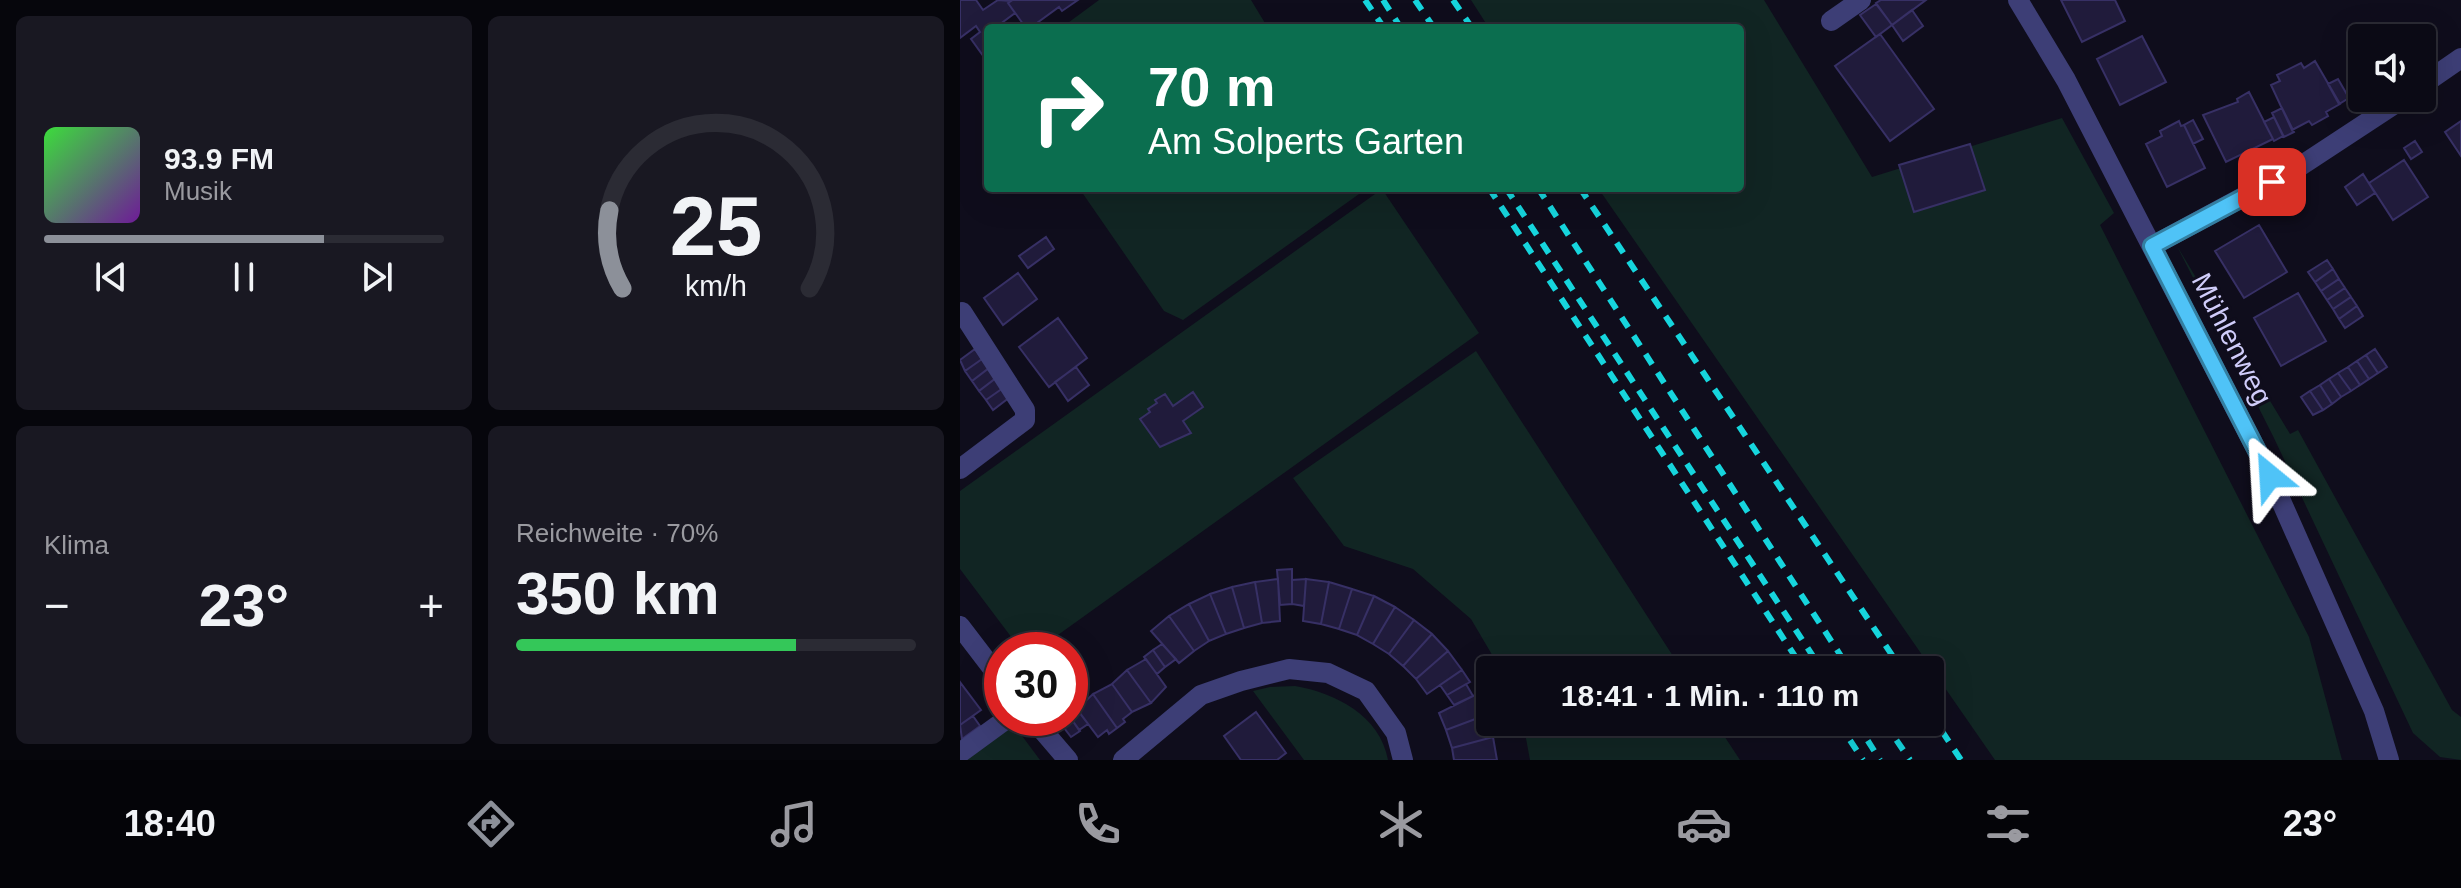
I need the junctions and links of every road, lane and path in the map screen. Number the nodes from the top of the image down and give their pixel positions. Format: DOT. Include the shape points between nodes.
graph roads {
  1 [pos="1861,0"];
  2 [pos="2018,0"];
  3 [pos="1831,21"];
  4 [pos="2461,58"];
  5 [pos="2436,75"];
  6 [pos="2383,112"];
  7 [pos="2152,246"];
  8 [pos="962,312"];
  9 [pos="960,469"];
  10 [pos="960,626"];
  11 [pos="984,657"];
  12 [pos="984,736"];
  13 [pos="1047,736"];
  14 [pos="960,753"];
  15 [pos="1068,760"];
  16 [pos="1123,760"];
  17 [pos="1403,760"];
  18 [pos="2389,760"];
  1 -- 3 [label="street"];
  2 -- 7 [label="street, Mühlenweg"];
  4 -- 5 [label="street"];
  6 -- 7 [label="street" via="2299,167"];
  7 -- 18 [label="street, Mühlenweg" via="2270,476 2374,711"];
  8 -- 9 [label="street" via="1025,410 1025,420"];
  10 -- 11 [label="street"];
  12 -- 14 [label="street"];
  13 -- 15 [label="street"];
  16 -- 17 [label="street" via="1201,695 1289,669 1328,673 1366,691 1396,733"];
}
